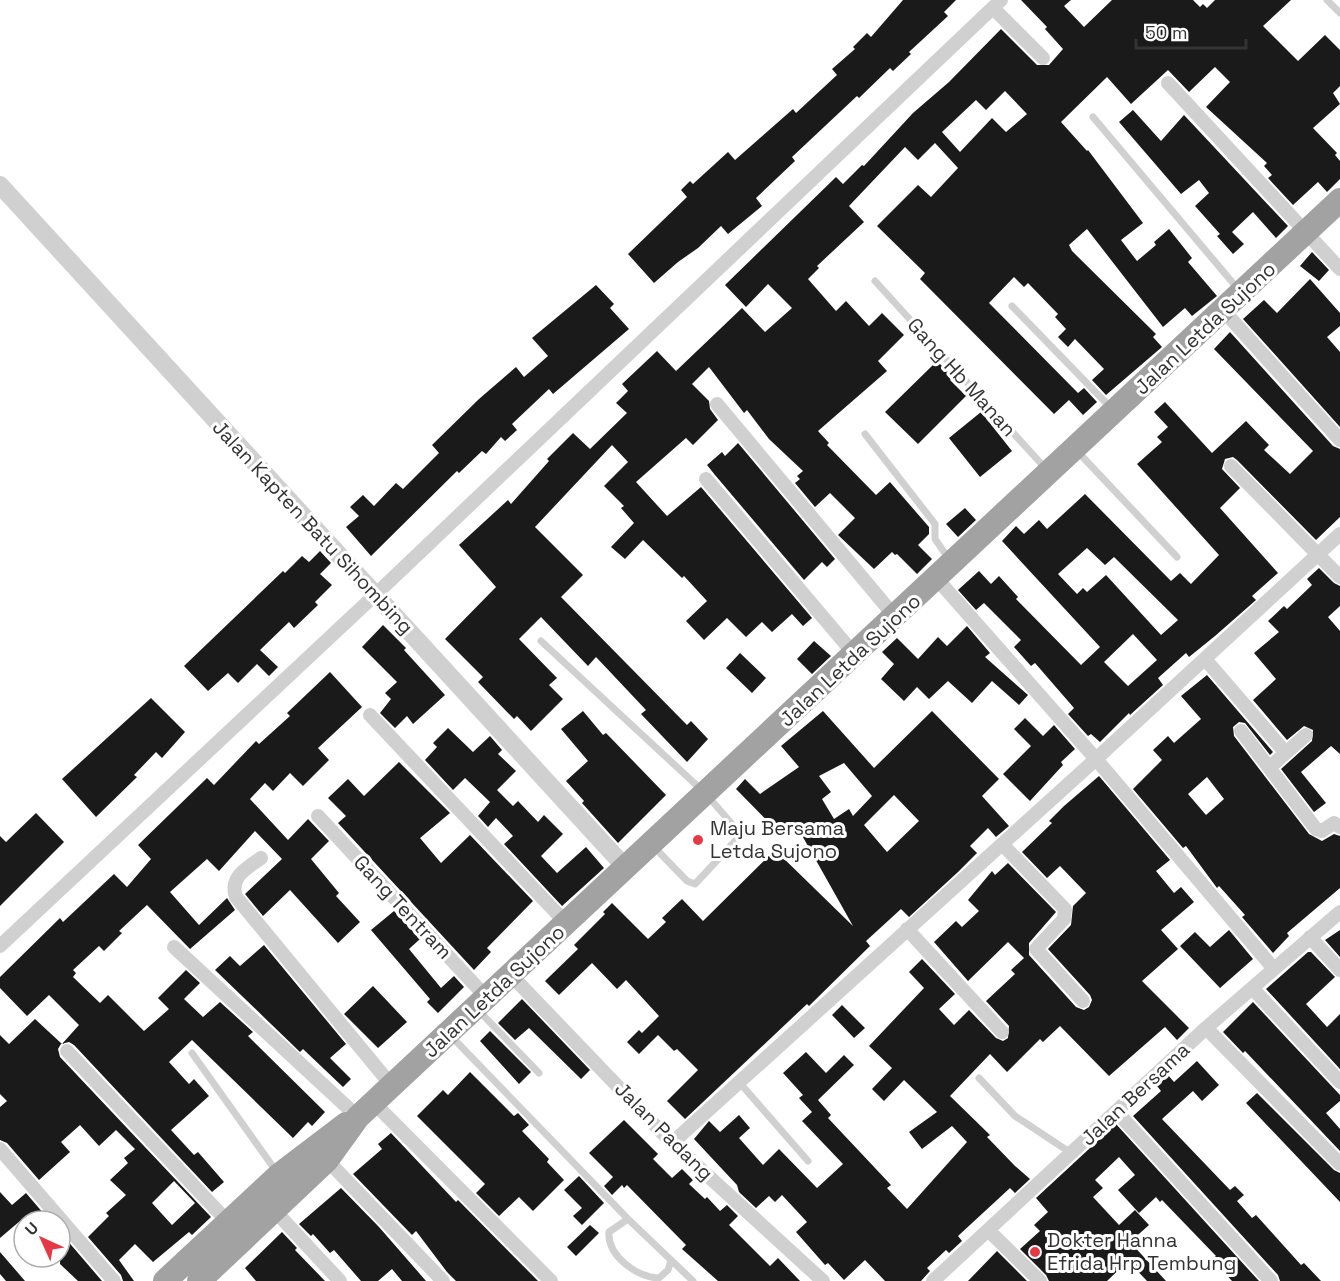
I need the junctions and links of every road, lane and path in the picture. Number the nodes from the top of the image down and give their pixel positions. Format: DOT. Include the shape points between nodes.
graph roads {
  1 [pos="1327,0"];
  2 [pos="997,4"];
  3 [pos="1340,13"];
  4 [pos="1043,58"];
  5 [pos="1168,82"];
  6 [pos="1093,117"];
  7 [pos="0,185"];
  8 [pos="1340,200"];
  9 [pos="1307,232"];
  10 [pos="1340,269"];
  11 [pos="875,281"];
  12 [pos="1241,293"];
  13 [pos="1012,306"];
  14 [pos="1224,310"];
  15 [pos="717,404"];
  16 [pos="1115,412"];
  17 [pos="865,434"];
  18 [pos="1340,440"];
  19 [pos="1075,449"];
  20 [pos="1231,466"];
  21 [pos="1050,474"];
  22 [pos="705,479"];
  23 [pos="1340,534"];
  24 [pos="1319,554"];
  25 [pos="1177,557"];
  26 [pos="945,572"];
  27 [pos="1340,577"];
  28 [pos="375,595"];
  29 [pos="896,618"];
  30 [pos="541,641"];
  31 [pos="855,655"];
  32 [pos="1205,659"];
  33 [pos="370,715"];
  34 [pos="1241,731"];
  35 [pos="1306,735"];
  36 [pos="1286,753"];
  37 [pos="1096,759"];
  38 [pos="1269,767"];
  39 [pos="706,794"];
  40 [pos="318,816"];
  41 [pos="1340,827"];
  42 [pos="1002,844"];
  43 [pos="651,845"];
  44 [pos="261,858"];
  45 [pos="626,868"];
  46 [pos="1340,912"];
  47 [pos="567,924"];
  48 [pos="907,929"];
  49 [pos="1310,937"];
  50 [pos="0,945"];
  51 [pos="174,947"];
  52 [pos="1274,969"];
  53 [pos="1340,970"];
  54 [pos="511,975"];
  55 [pos="1252,988"];
  56 [pos="1083,1001"];
  57 [pos="482,1003"];
  58 [pos="1206,1028"];
  59 [pos="1002,1032"];
  60 [pos="449,1034"];
  61 [pos="67,1051"];
  62 [pos="192,1053"];
  63 [pos="539,1073"];
  64 [pos="979,1078"];
  65 [pos="739,1082"];
  66 [pos="1340,1083"];
  67 [pos="392,1086"];
  68 [pos="366,1110"];
  69 [pos="1116,1111"];
  70 [pos="672,1143"];
  71 [pos="0,1149"];
  72 [pos="320,1153"];
  73 [pos="1071,1154"];
  74 [pos="808,1161"];
  75 [pos="1340,1164"];
  76 [pos="279,1175"];
  77 [pos="274,1210"];
  78 [pos="628,1219"];
  79 [pos="228,1222"];
  80 [pos="988,1230"];
  81 [pos="671,1260"];
  82 [pos="114,1281"];
  83 [pos="165,1281"];
  84 [pos="199,1281"];
  85 [pos="340,1281"];
  86 [pos="443,1281"];
  87 [pos="551,1281"];
  88 [pos="693,1281"];
  89 [pos="823,1281"];
  90 [pos="933,1281"];
  91 [pos="1040,1281"];
  92 [pos="1271,1281"];
  1 -- 3 [label="lane"];
  2 -- 4 [label="street"];
  2 -- 28 [label="street"];
  5 -- 9 [label="street"];
  6 -- 12 [label="lane"];
  7 -- 28 [label="street, Jalan Kapten Batu Sihombing"];
  8 -- 9 [label="highway, Jalan Letda Sujono"];
  9 -- 10 [label="street"];
  9 -- 12 [label="highway, Jalan Letda Sujono"];
  11 -- 21 [label="lane, Gang Hb Manan"];
  12 -- 14 [label="highway, Jalan Letda Sujono"];
  13 -- 16 [label="lane"];
  14 -- 16 [label="highway, Jalan Letda Sujono"];
  14 -- 18 [label="street"];
  15 -- 29 [label="street"];
  16 -- 19 [label="highway, Jalan Letda Sujono"];
  17 -- 26 [label="lane" via="935,524"];
  19 -- 21 [label="highway, Jalan Letda Sujono"];
  19 -- 25 [label="lane"];
  20 -- 24 [label="street"];
  21 -- 26 [label="highway, Jalan Letda Sujono"];
  22 -- 31 [label="street"];
  23 -- 24 [label="street"];
  24 -- 27 [label="street"];
  24 -- 32 [label="street"];
  26 -- 29 [label="highway, Jalan Letda Sujono"];
  26 -- 37 [label="street"];
  28 -- 45 [label="street, Jalan Kapten Batu Sihombing"];
  28 -- 50 [label="street"];
  29 -- 31 [label="highway, Jalan Letda Sujono"];
  30 -- 39 [label="lane"];
  31 -- 39 [label="highway, Jalan Letda Sujono"];
  32 -- 36 [label="street"];
  32 -- 37 [label="street"];
  33 -- 47 [label="street"];
  34 -- 38 [label="street"];
  35 -- 36 [label="street"];
  36 -- 38 [label="street"];
  37 -- 42 [label="street"];
  37 -- 52 [label="street"];
  38 -- 41 [label="street" via="1316,829 1322,831 1334,823"];
  39 -- 43 [label="highway, Jalan Letda Sujono"];
  39 -- 43 [label="lane" via="738,834 698,882 687,881"];
  40 -- 57 [label="street, Gang Tentram"];
  42 -- 48 [label="street"];
  42 -- 56 [label="street" via="1065,909 1064,920 1036,949"];
  43 -- 45 [label="highway, Jalan Letda Sujono"];
  44 -- 67 [label="street" via="238,875 237,897"];
  45 -- 47 [label="highway, Jalan Letda Sujono"];
  46 -- 49 [label="street, Jalan Bersama"];
  47 -- 54 [label="highway, Jalan Letda Sujono"];
  48 -- 59 [label="street"];
  48 -- 65 [label="street"];
  49 -- 52 [label="street, Jalan Bersama"];
  49 -- 53 [label="street"];
  51 -- 68 [label="street"];
  52 -- 55 [label="street, Jalan Bersama"];
  54 -- 57 [label="highway, Jalan Letda Sujono"];
  54 -- 70 [label="street, Jalan Padang"];
  55 -- 58 [label="street, Jalan Bersama"];
  55 -- 66 [label="street"];
  57 -- 60 [label="highway, Jalan Letda Sujono"];
  57 -- 63 [label="lane"];
  58 -- 69 [label="street, Jalan Bersama"];
  58 -- 75 [label="street"];
  60 -- 67 [label="highway, Jalan Letda Sujono"];
  60 -- 78 [label="lane"];
  61 -- 79 [label="street"];
  62 -- 76 [label="lane"];
  64 -- 73 [label="lane" via="1015,1116"];
  65 -- 70 [label="street"];
  65 -- 74 [label="lane"];
  67 -- 68 [label="highway, Jalan Letda Sujono"];
  68 -- 72 [label="highway, Jalan Letda Sujono"];
  68 -- 87 [label="street"];
  69 -- 73 [label="street, Jalan Bersama"];
  69 -- 92 [label="street"];
  70 -- 89 [label="street, Jalan Padang"];
  71 -- 82 [label="street"];
  72 -- 76 [label="highway, Jalan Letda Sujono"];
  72 -- 77 [label="highway, Jalan Letda Sujono"];
  72 -- 86 [label="street"];
  73 -- 80 [label="street, Jalan Bersama"];
  76 -- 79 [label="highway, Jalan Letda Sujono"];
  77 -- 84 [label="highway, Jalan Letda Sujono"];
  77 -- 85 [label="street"];
  78 -- 81 [label="lane"];
  78 -- 81 [label="lane" via="609,1232 609,1245 620,1258 643,1275 659,1278 668,1270"];
  79 -- 83 [label="highway, Jalan Letda Sujono"];
  80 -- 90 [label="street, Jalan Bersama"];
  80 -- 91 [label="street"];
  81 -- 88 [label="lane"];
}
